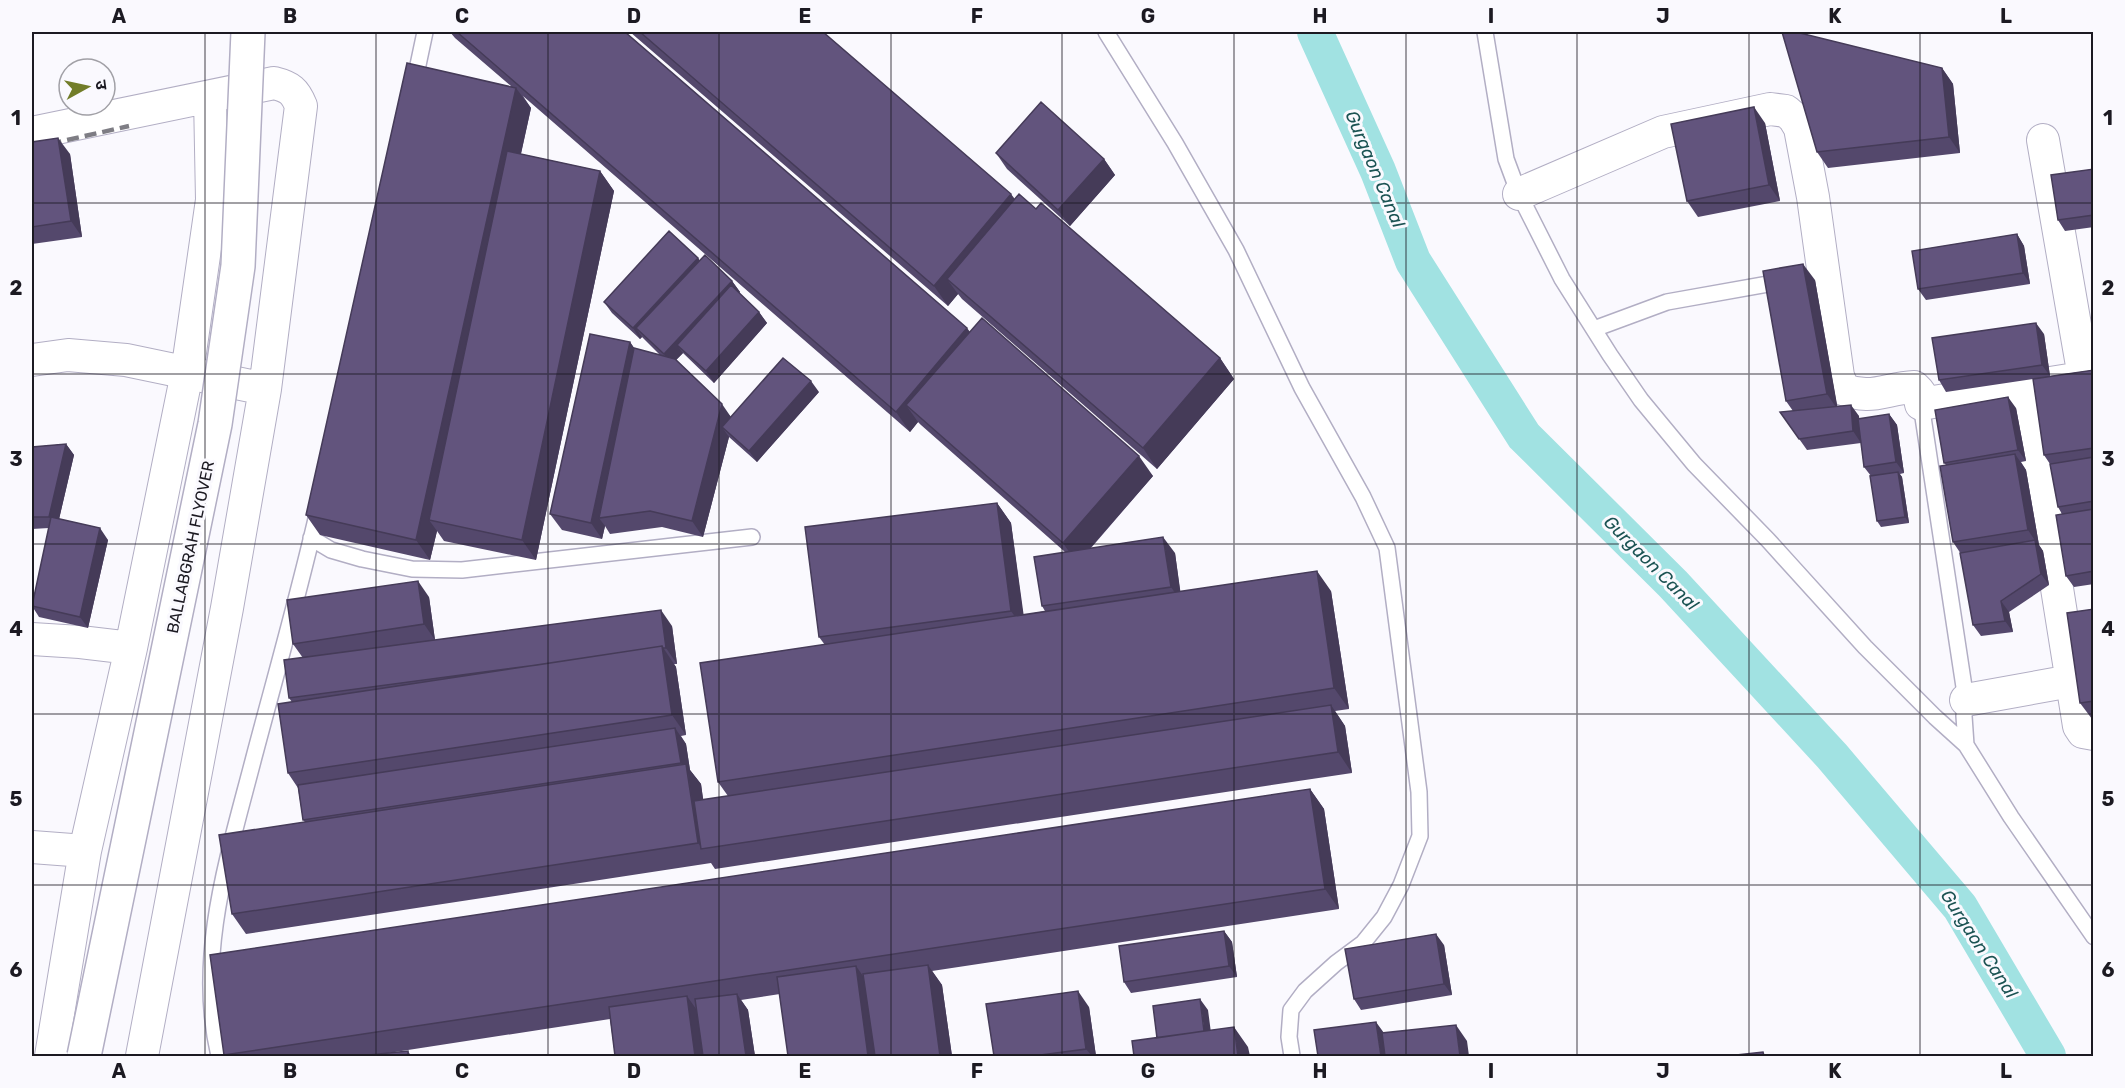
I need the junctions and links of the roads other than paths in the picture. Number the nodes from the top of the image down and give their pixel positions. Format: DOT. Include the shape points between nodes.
graph roads {
  1 [pos="248,32"];
  2 [pos="425,32"];
  3 [pos="1106,32"];
  4 [pos="1485,32"];
  5 [pos="210,97"];
  6 [pos="411,100"];
  7 [pos="32,133"];
  8 [pos="2043,140"];
  9 [pos="1520,194"];
  10 [pos="1813,276"];
  11 [pos="1594,329"];
  12 [pos="32,360"];
  13 [pos="187,373"];
  14 [pos="2089,376"];
  15 [pos="2025,388"];
  16 [pos="265,389"];
  17 [pos="1921,404"];
  18 [pos="322,493"];
  19 [pos="752,537"];
  20 [pos="312,538"];
  21 [pos="32,639"];
  22 [pos="131,648"];
  23 [pos="2071,681"];
  24 [pos="1966,700"];
  25 [pos="2094,734"];
  26 [pos="1966,745"];
  27 [pos="32,847"];
  28 [pos="85,851"];
  29 [pos="2094,937"];
  30 [pos="51,1056"];
  31 [pos="84,1056"];
  32 [pos="142,1056"];
  33 [pos="219,1056"];
  34 [pos="1292,1056"];
  1 -- 31 [label="main road, BALLABGRAH FLYOVER, bridge" via="238,266 216,424"];
  2 -- 6 [label="lane"];
  3 -- 34 [label="lane" via="1236,250 1302,388 1387,548 1419,792 1420,836 1384,917 1364,943 1305,991 1291,1010"];
  4 -- 9 [label="lane" via="1506,159"];
  5 -- 7 [label="street"];
  5 -- 13 [label="street" via="212,200"];
  5 -- 16 [label="street" via="274,83 289,87 301,106"];
  8 -- 14 [label="street"];
  9 -- 10 [label="street" via="1663,132 1770,109 1786,111 1794,118 1802,139 1813,197"];
  9 -- 11 [label="lane" via="1562,279"];
  10 -- 11 [label="lane" via="1667,302"];
  10 -- 17 [label="street" via="1843,389 1872,395 1914,387"];
  11 -- 26 [label="lane" via="1641,400 1694,464 1865,647"];
  12 -- 13 [label="street" via="88,356"];
  13 -- 16 [label="street"];
  13 -- 22 [label="street"];
  14 -- 15 [label="street"];
  15 -- 17 [label="street"];
  15 -- 23 [label="street"];
  16 -- 32 [label="street"];
  17 -- 24 [label="lane"];
  18 -- 20 [label="lane"];
  19 -- 20 [label="lane" via="462,570 412,569 362,559 331,550"];
  20 -- 33 [label="lane" via="225,868 211,959 210,995"];
  21 -- 22 [label="street"];
  22 -- 28 [label="street"];
  23 -- 24 [label="street"];
  23 -- 25 [label="street" via="2079,726 2083,732"];
  24 -- 26 [label="lane"];
  26 -- 29 [label="lane"];
  27 -- 28 [label="street"];
  28 -- 30 [label="street"];
}
